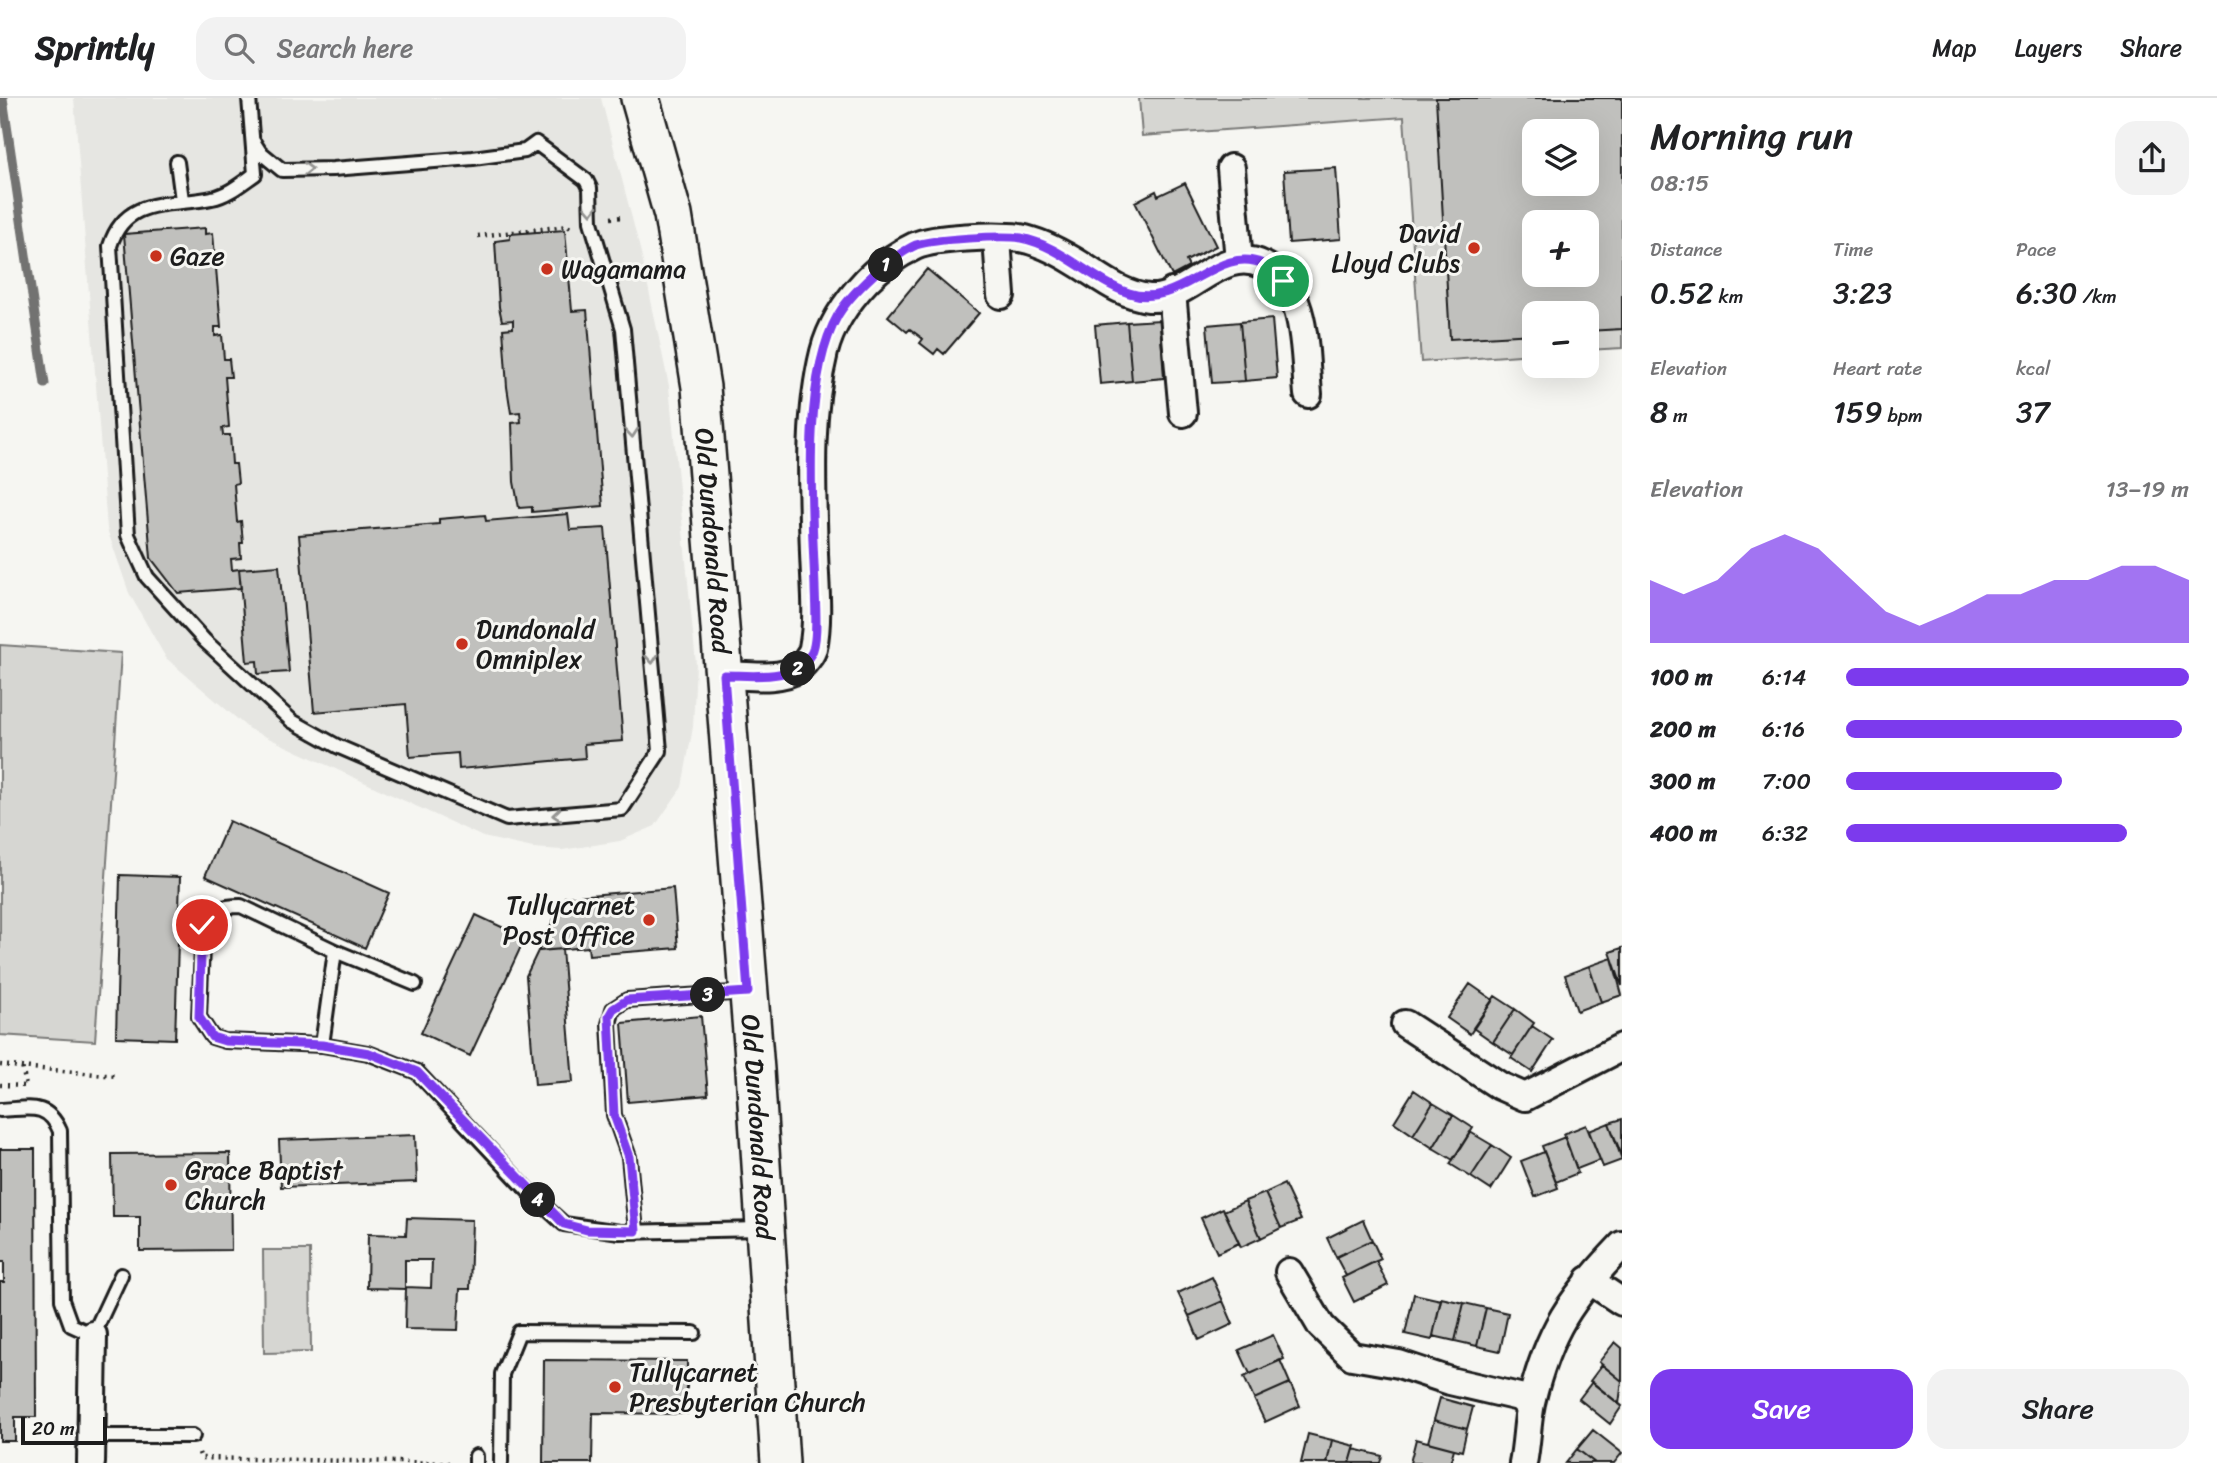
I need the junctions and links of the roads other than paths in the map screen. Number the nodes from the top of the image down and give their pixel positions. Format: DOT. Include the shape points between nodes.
graph roads {
  1 [pos="249,98"];
  2 [pos="640,98"];
  3 [pos="253,141"];
  4 [pos="177,162"];
  5 [pos="1231,168"];
  6 [pos="182,201"];
  7 [pos="997,239"];
  8 [pos="1239,261"];
  9 [pos="1172,292"];
  10 [pos="1001,295"];
  11 [pos="1308,394"];
  12 [pos="1183,413"];
  13 [pos="724,675"];
  14 [pos="335,951"];
  15 [pos="415,984"];
  16 [pos="748,992"];
  17 [pos="1405,1024"];
  18 [pos="322,1045"];
  19 [pos="1622,1046"];
  20 [pos="0,1110"];
  21 [pos="766,1228"];
  22 [pos="636,1231"];
  23 [pos="1622,1245"];
  24 [pos="1289,1272"];
  25 [pos="121,1275"];
  26 [pos="1589,1280"];
  27 [pos="1622,1302"];
  28 [pos="694,1333"];
  29 [pos="93,1335"];
  30 [pos="1530,1407"];
  31 [pos="92,1436"];
  32 [pos="193,1436"];
  33 [pos="91,1463"];
  34 [pos="501,1463"];
  35 [pos="780,1463"];
  36 [pos="1523,1463"];
  1 -- 3 [label="lane"];
  2 -- 13 [label="street, Old Dundonald Road" via="673,215 701,387"];
  3 -- 6 [label="lane" via="255,174 212,198"];
  3 -- 6 [label="lane, one-way" via="282,170 473,158 525,151 536,143 586,180 591,222 623,329 660,751 622,809 507,819 337,746 292,722 269,703 146,577 128,535 110,246 116,229 130,217 148,206"];
  4 -- 6 [label="lane"];
  5 -- 8 [label="street"];
  7 -- 9 [label="street" via="1021,238 1046,248 1129,293 1152,298"];
  7 -- 10 [label="street"];
  7 -- 13 [label="street" via="917,245 868,279 839,314 824,351 811,452 813,652 797,669 776,675"];
  8 -- 9 [label="street" via="1224,264"];
  8 -- 11 [label="street" via="1264,265 1283,281 1301,316"];
  9 -- 12 [label="street"];
  13 -- 16 [label="street, Old Dundonald Road"];
  14 -- 15 [label="lane"];
  14 -- 18 [label="lane"];
  14 -- 18 [label="lane" via="241,906 211,912 202,925 199,1017 212,1037"];
  16 -- 21 [label="street, Old Dundonald Road"];
  16 -- 22 [label="lane" via="627,1000 613,1009 609,1024 614,1115 629,1157"];
  17 -- 19 [label="street" via="1500,1086 1525,1097"];
  18 -- 22 [label="lane" via="369,1053 417,1072 564,1224 587,1230"];
  20 -- 29 [label="lane" via="42,1109 54,1117 60,1131 62,1300 71,1325"];
  21 -- 22 [label="lane"];
  21 -- 35 [label="street, Old Dundonald Road"];
  23 -- 26 [label="street"];
  24 -- 30 [label="street" via="1321,1326 1352,1356 1519,1397"];
  25 -- 29 [label="lane"];
  26 -- 27 [label="street"];
  26 -- 30 [label="street" via="1568,1306 1546,1347"];
  28 -- 34 [label="lane" via="519,1332 502,1374"];
  29 -- 31 [label="street"];
  30 -- 36 [label="street"];
  31 -- 32 [label="lane"];
  31 -- 33 [label="street"];
}
